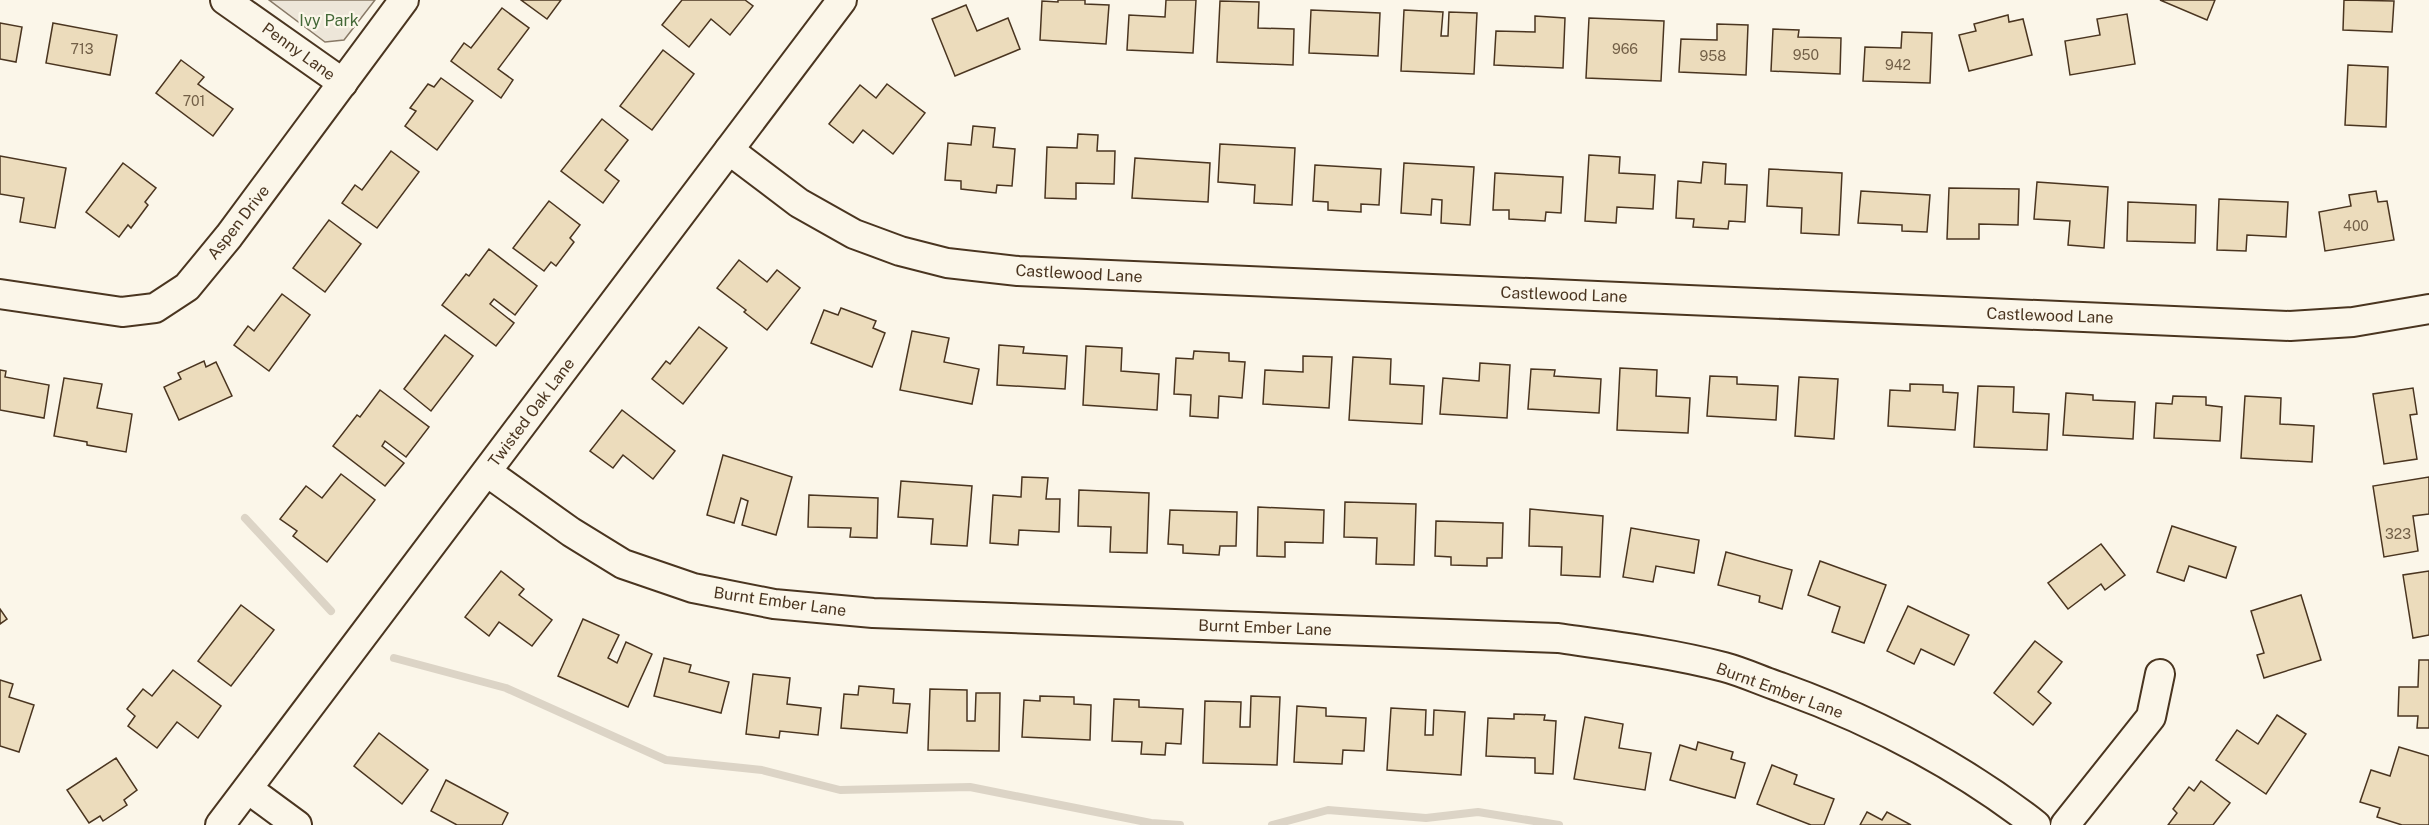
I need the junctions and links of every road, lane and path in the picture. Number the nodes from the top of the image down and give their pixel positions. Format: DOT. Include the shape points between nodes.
graph roads {
  1 [pos="225,0"];
  2 [pos="404,0"];
  3 [pos="842,0"];
  4 [pos="343,83"];
  5 [pos="729,150"];
  6 [pos="0,294"];
  7 [pos="2429,309"];
  8 [pos="486,472"];
  9 [pos="2160,674"];
  10 [pos="248,789"];
  11 [pos="220,825"];
  12 [pos="297,825"];
  13 [pos="2036,825"];
  14 [pos="2065,825"];
  1 -- 4 [label="street, Penny Lane"];
  2 -- 4 [label="street, Aspen Drive"];
  3 -- 5 [label="street, Twisted Oak Lane"];
  4 -- 6 [label="street, Aspen Drive" via="187,287 155,308 122,312"];
  5 -- 7 [label="street, Castlewood Lane" via="799,203 854,234 947,263 1018,271 2290,326 2353,322"];
  5 -- 8 [label="street, Twisted Oak Lane"];
  8 -- 10 [label="street, Twisted Oak Lane"];
  8 -- 13 [label="street, Burnt Ember Lane" via="623,564 693,588 774,604 873,613 1558,638 1726,668 1820,702 1913,744"];
  9 -- 14 [label="street" via="2151,717"];
  10 -- 11 [label="street, Twisted Oak Lane"];
  10 -- 12 [label="street"];
}
